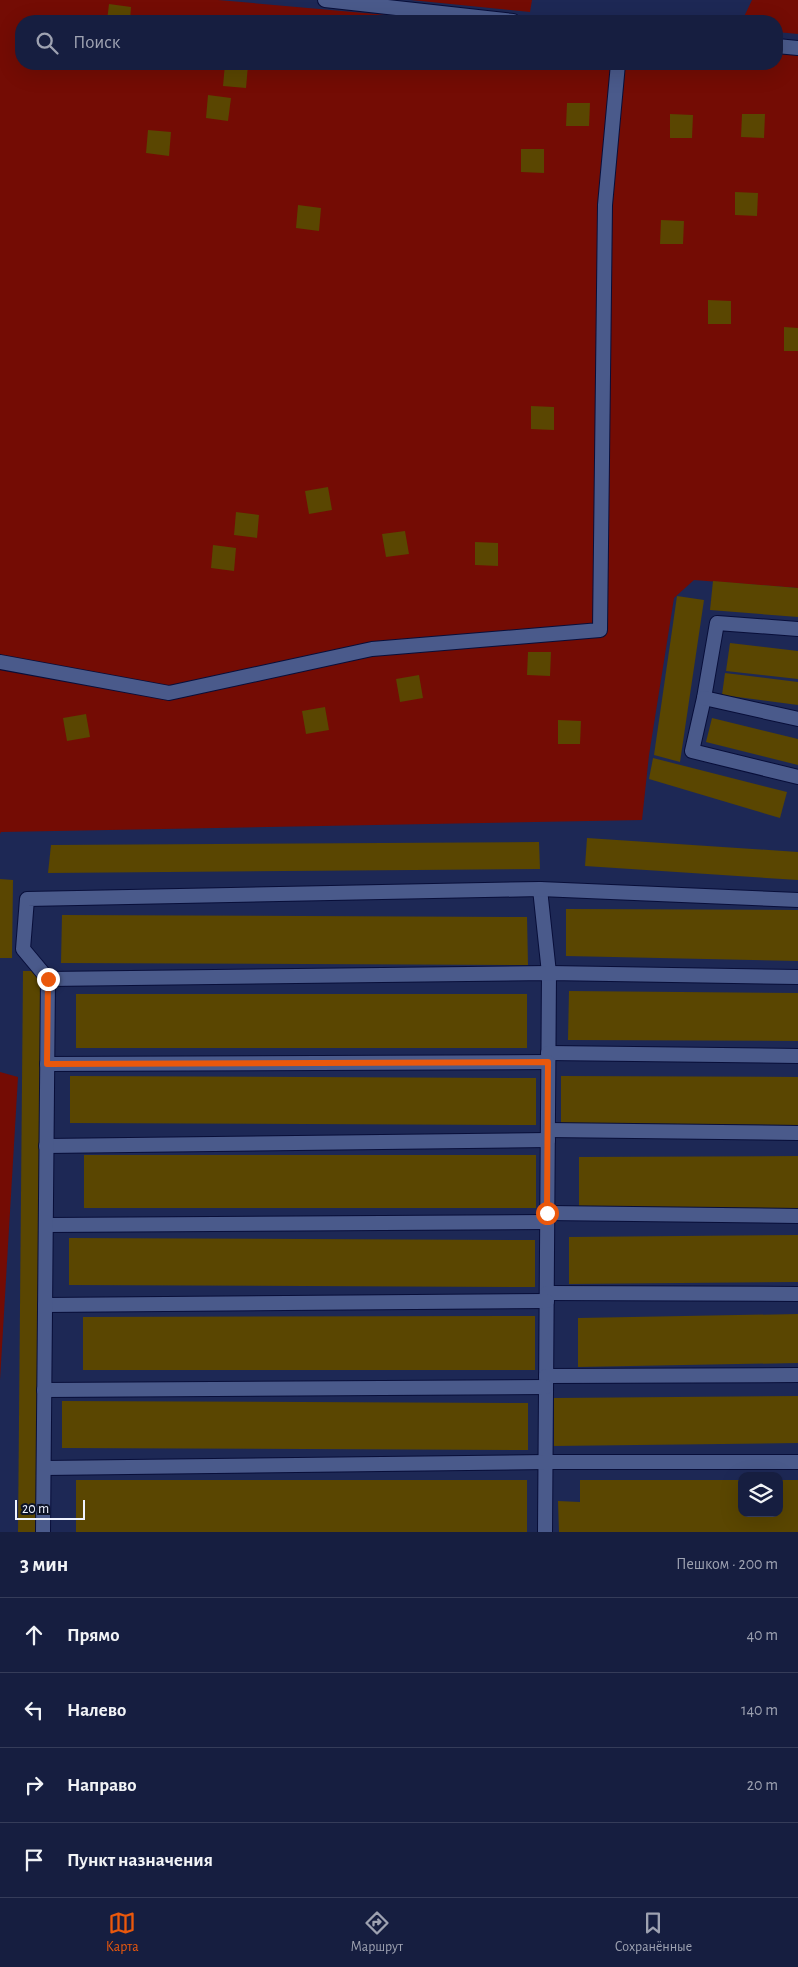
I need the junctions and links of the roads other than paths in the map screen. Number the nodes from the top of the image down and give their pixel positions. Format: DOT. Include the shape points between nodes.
graph roads {
  1 [pos="325,0"];
  2 [pos="459,15"];
  3 [pos="783,47"];
  4 [pos="798,48"];
  5 [pos="617,70"];
  6 [pos="798,629"];
  7 [pos="0,662"];
  8 [pos="704,698"];
  9 [pos="798,719"];
  10 [pos="798,778"];
  11 [pos="540,889"];
  12 [pos="798,900"];
  13 [pos="549,973"];
  14 [pos="798,977"];
  15 [pos="48,979"];
  16 [pos="798,1056"];
  17 [pos="548,1057"];
  18 [pos="47,1064"];
  19 [pos="798,1133"];
  20 [pos="548,1135"];
  21 [pos="46,1146"];
  22 [pos="798,1216"];
  23 [pos="547,1218"];
  24 [pos="46,1225"];
  25 [pos="798,1294"];
  26 [pos="547,1297"];
  27 [pos="45,1305"];
  28 [pos="798,1376"];
  29 [pos="546,1382"];
  30 [pos="44,1390"];
  31 [pos="546,1462"];
  32 [pos="798,1462"];
  33 [pos="44,1468"];
  34 [pos="43,1532"];
  35 [pos="545,1532"];
  1 -- 2 [label="lane"];
  3 -- 4 [label="lane"];
  5 -- 7 [label="lane" via="605,205 600,630 372,649 169,693"];
  6 -- 8 [label="lane" via="717,623"];
  8 -- 9 [label="lane"];
  8 -- 10 [label="lane" via="692,751"];
  11 -- 12 [label="lane"];
  11 -- 13 [label="lane"];
  11 -- 15 [label="lane" via="27,900 23,949"];
  13 -- 14 [label="lane"];
  13 -- 15 [label="lane"];
  13 -- 17 [label="lane"];
  15 -- 18 [label="lane"];
  16 -- 17 [label="lane"];
  17 -- 18 [label="lane"];
  17 -- 20 [label="lane"];
  18 -- 21 [label="lane"];
  19 -- 20 [label="lane"];
  20 -- 21 [label="lane"];
  20 -- 23 [label="lane"];
  21 -- 24 [label="lane"];
  22 -- 23 [label="lane"];
  23 -- 24 [label="lane"];
  23 -- 26 [label="lane"];
  24 -- 27 [label="lane"];
  25 -- 26 [label="lane"];
  26 -- 27 [label="lane"];
  26 -- 29 [label="lane"];
  27 -- 30 [label="lane"];
  28 -- 29 [label="lane"];
  29 -- 30 [label="lane"];
  29 -- 31 [label="lane"];
  30 -- 33 [label="lane"];
  31 -- 32 [label="lane"];
  31 -- 33 [label="lane"];
  31 -- 35 [label="lane"];
  33 -- 34 [label="lane"];
}
